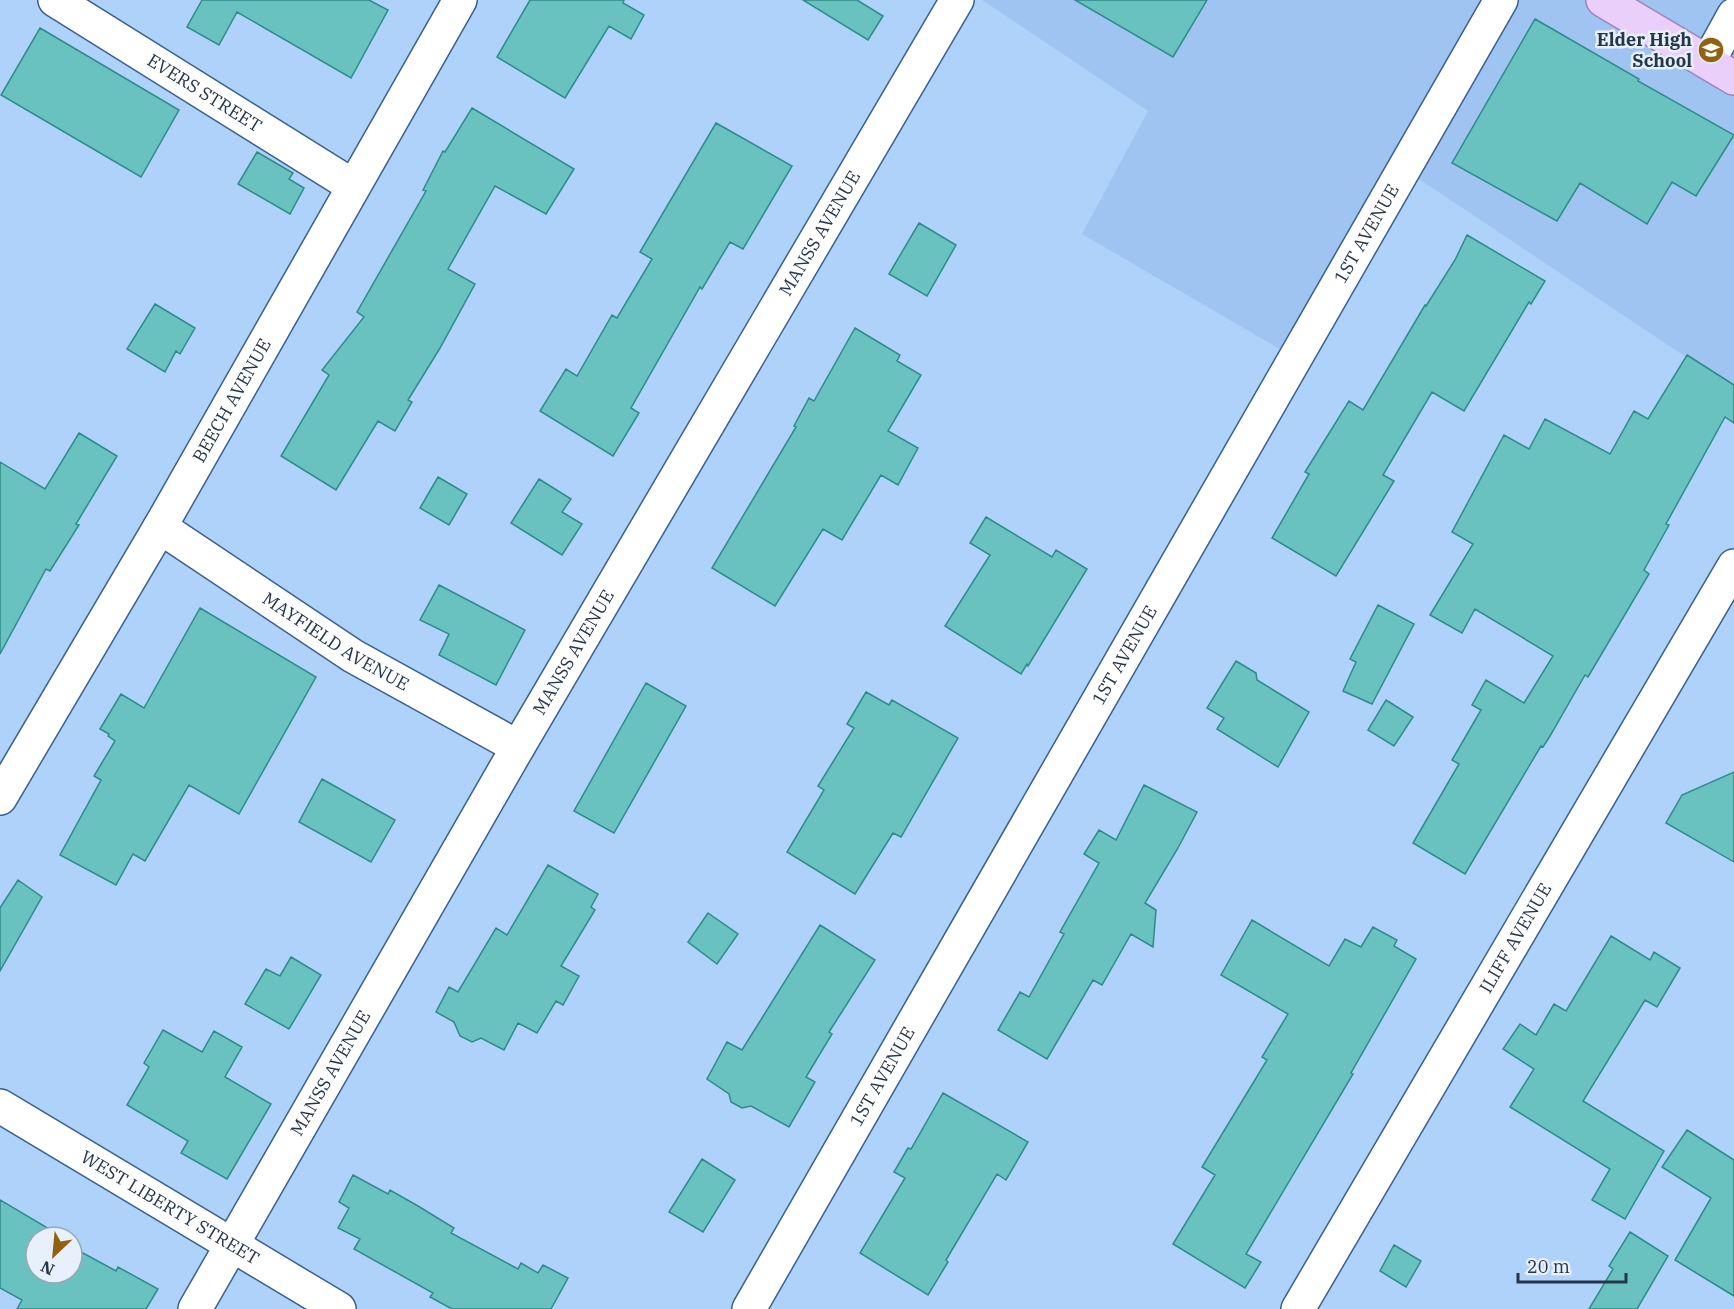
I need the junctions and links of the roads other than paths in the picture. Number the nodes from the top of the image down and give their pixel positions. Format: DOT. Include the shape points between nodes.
graph roads {
  1 [pos="54,0"];
  2 [pos="460,0"];
  3 [pos="957,0"];
  4 [pos="1501,0"];
  5 [pos="1603,0"];
  6 [pos="1734,15"];
  7 [pos="1721,70"];
  8 [pos="353,186"];
  9 [pos="160,527"];
  10 [pos="1734,566"];
  11 [pos="518,747"];
  12 [pos="0,798"];
  13 [pos="0,1106"];
  14 [pos="232,1246"];
  15 [pos="195,1309"];
  16 [pos="339,1309"];
  17 [pos="749,1309"];
  18 [pos="1298,1309"];
  1 -- 8 [label="street, EVERS STREET"];
  2 -- 8 [label="street, BEECH AVENUE"];
  3 -- 11 [label="street, MANSS AVENUE"];
  4 -- 17 [label="street, 1ST AVENUE"];
  5 -- 7 [label="main road"];
  6 -- 7 [label="street"];
  8 -- 9 [label="street, BEECH AVENUE"];
  9 -- 11 [label="street, MAYFIELD AVENUE" via="353,656"];
  9 -- 12 [label="street, BEECH AVENUE"];
  10 -- 18 [label="street, ILIFF AVENUE"];
  11 -- 14 [label="street, MANSS AVENUE"];
  13 -- 14 [label="street, WEST LIBERTY STREET"];
  14 -- 15 [label="street, MANSS AVENUE"];
  14 -- 16 [label="street, WEST LIBERTY STREET"];
}
